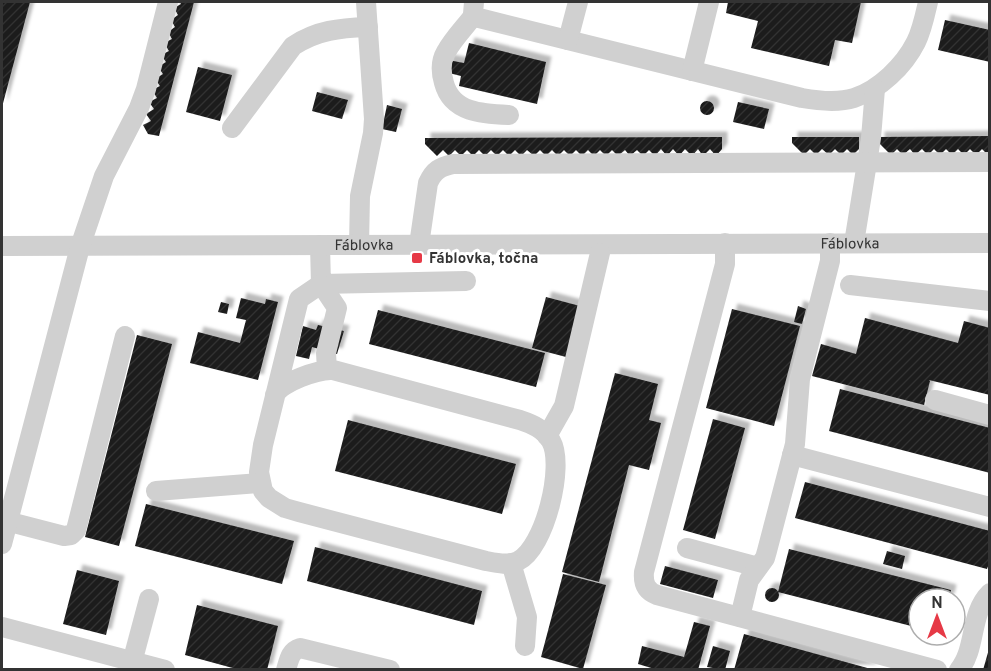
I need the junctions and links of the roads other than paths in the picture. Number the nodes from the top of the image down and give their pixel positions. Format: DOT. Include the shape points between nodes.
graph roads {
  1 [pos="168,2"];
  2 [pos="366,2"];
  3 [pos="578,2"];
  4 [pos="709,2"];
  5 [pos="928,2"];
  6 [pos="474,8"];
  7 [pos="368,27"];
  8 [pos="568,40"];
  9 [pos="692,71"];
  10 [pos="875,89"];
  11 [pos="509,115"];
  12 [pos="232,128"];
  13 [pos="867,162"];
  14 [pos="990,162"];
  15 [pos="725,243"];
  16 [pos="830,243"];
  17 [pos="854,243"];
  18 [pos="990,243"];
  19 [pos="320,245"];
  20 [pos="359,245"];
  21 [pos="419,245"];
  22 [pos="2,246"];
  23 [pos="80,247"];
  24 [pos="600,253"];
  25 [pos="466,281"];
  26 [pos="321,284"];
  27 [pos="850,285"];
  28 [pos="990,301"];
  29 [pos="125,336"];
  30 [pos="327,370"];
  31 [pos="275,395"];
  32 [pos="935,400"];
  33 [pos="990,415"];
  34 [pos="548,436"];
  35 [pos="792,455"];
  36 [pos="260,483"];
  37 [pos="156,491"];
  38 [pos="990,507"];
  39 [pos="4,521"];
  40 [pos="2,544"];
  41 [pos="687,548"];
  42 [pos="511,563"];
  43 [pos="758,567"];
  44 [pos="990,593"];
  45 [pos="148,599"];
  46 [pos="740,617"];
  47 [pos="2,627"];
  48 [pos="525,646"];
  49 [pos="131,665"];
  50 [pos="165,669"];
  51 [pos="286,669"];
  52 [pos="390,669"];
  53 [pos="932,669"];
  54 [pos="959,669"];
  1 -- 23 [label="street" via="146,88 104,176"];
  2 -- 7 [label="street"];
  3 -- 8 [label="street"];
  4 -- 9 [label="street"];
  5 -- 10 [label="street" via="916,42"];
  6 -- 8 [label="street" via="479,18"];
  6 -- 11 [label="street" via="442,61 445,88 450,98 470,111"];
  7 -- 12 [label="street" via="307,36 283,58"];
  7 -- 20 [label="street" via="374,133 360,196"];
  8 -- 9 [label="street"];
  9 -- 10 [label="street" via="824,101 852,99"];
  10 -- 13 [label="street"];
  13 -- 14 [label="street"];
  13 -- 17 [label="street"];
  13 -- 21 [label="street" via="453,164 440,167 428,183"];
  15 -- 16 [label="street, Fáblovka"];
  15 -- 21 [label="street, Fáblovka"];
  15 -- 46 [label="street" via="725,264 644,579 652,593"];
  16 -- 17 [label="street, Fáblovka"];
  16 -- 35 [label="street" via="830,261 800,379 798,430"];
  17 -- 18 [label="street, Fáblovka"];
  19 -- 20 [label="street, Fáblovka"];
  19 -- 23 [label="street, Fáblovka"];
  19 -- 26 [label="street"];
  20 -- 21 [label="street, Fáblovka"];
  22 -- 23 [label="street, Fáblovka"];
  23 -- 39 [label="street"];
  24 -- 34 [label="street" via="564,406"];
  25 -- 26 [label="street"];
  26 -- 30 [label="street" via="337,308 326,353"];
  26 -- 31 [label="street" via="299,299"];
  27 -- 28 [label="street"];
  29 -- 39 [label="street" via="76,530 64,536"];
  30 -- 31 [label="street" via="285,384"];
  30 -- 34 [label="street" via="526,422"];
  31 -- 36 [label="street" via="260,459"];
  32 -- 33 [label="street"];
  34 -- 42 [label="street" via="555,452 556,471 545,519 528,554"];
  35 -- 38 [label="street"];
  35 -- 43 [label="street" via="767,551"];
  36 -- 37 [label="street"];
  36 -- 42 [label="street" via="269,498 285,508 486,561"];
  39 -- 40 [label="street"];
  41 -- 43 [label="street"];
  42 -- 48 [label="street" via="527,617"];
  43 -- 46 [label="street" via="749,580"];
  44 -- 54 [label="street" via="981,603"];
  45 -- 49 [label="street"];
  46 -- 53 [label="street"];
  47 -- 49 [label="street"];
  49 -- 50 [label="street"];
  51 -- 52 [label="street" via="291,654 306,648"];
}
